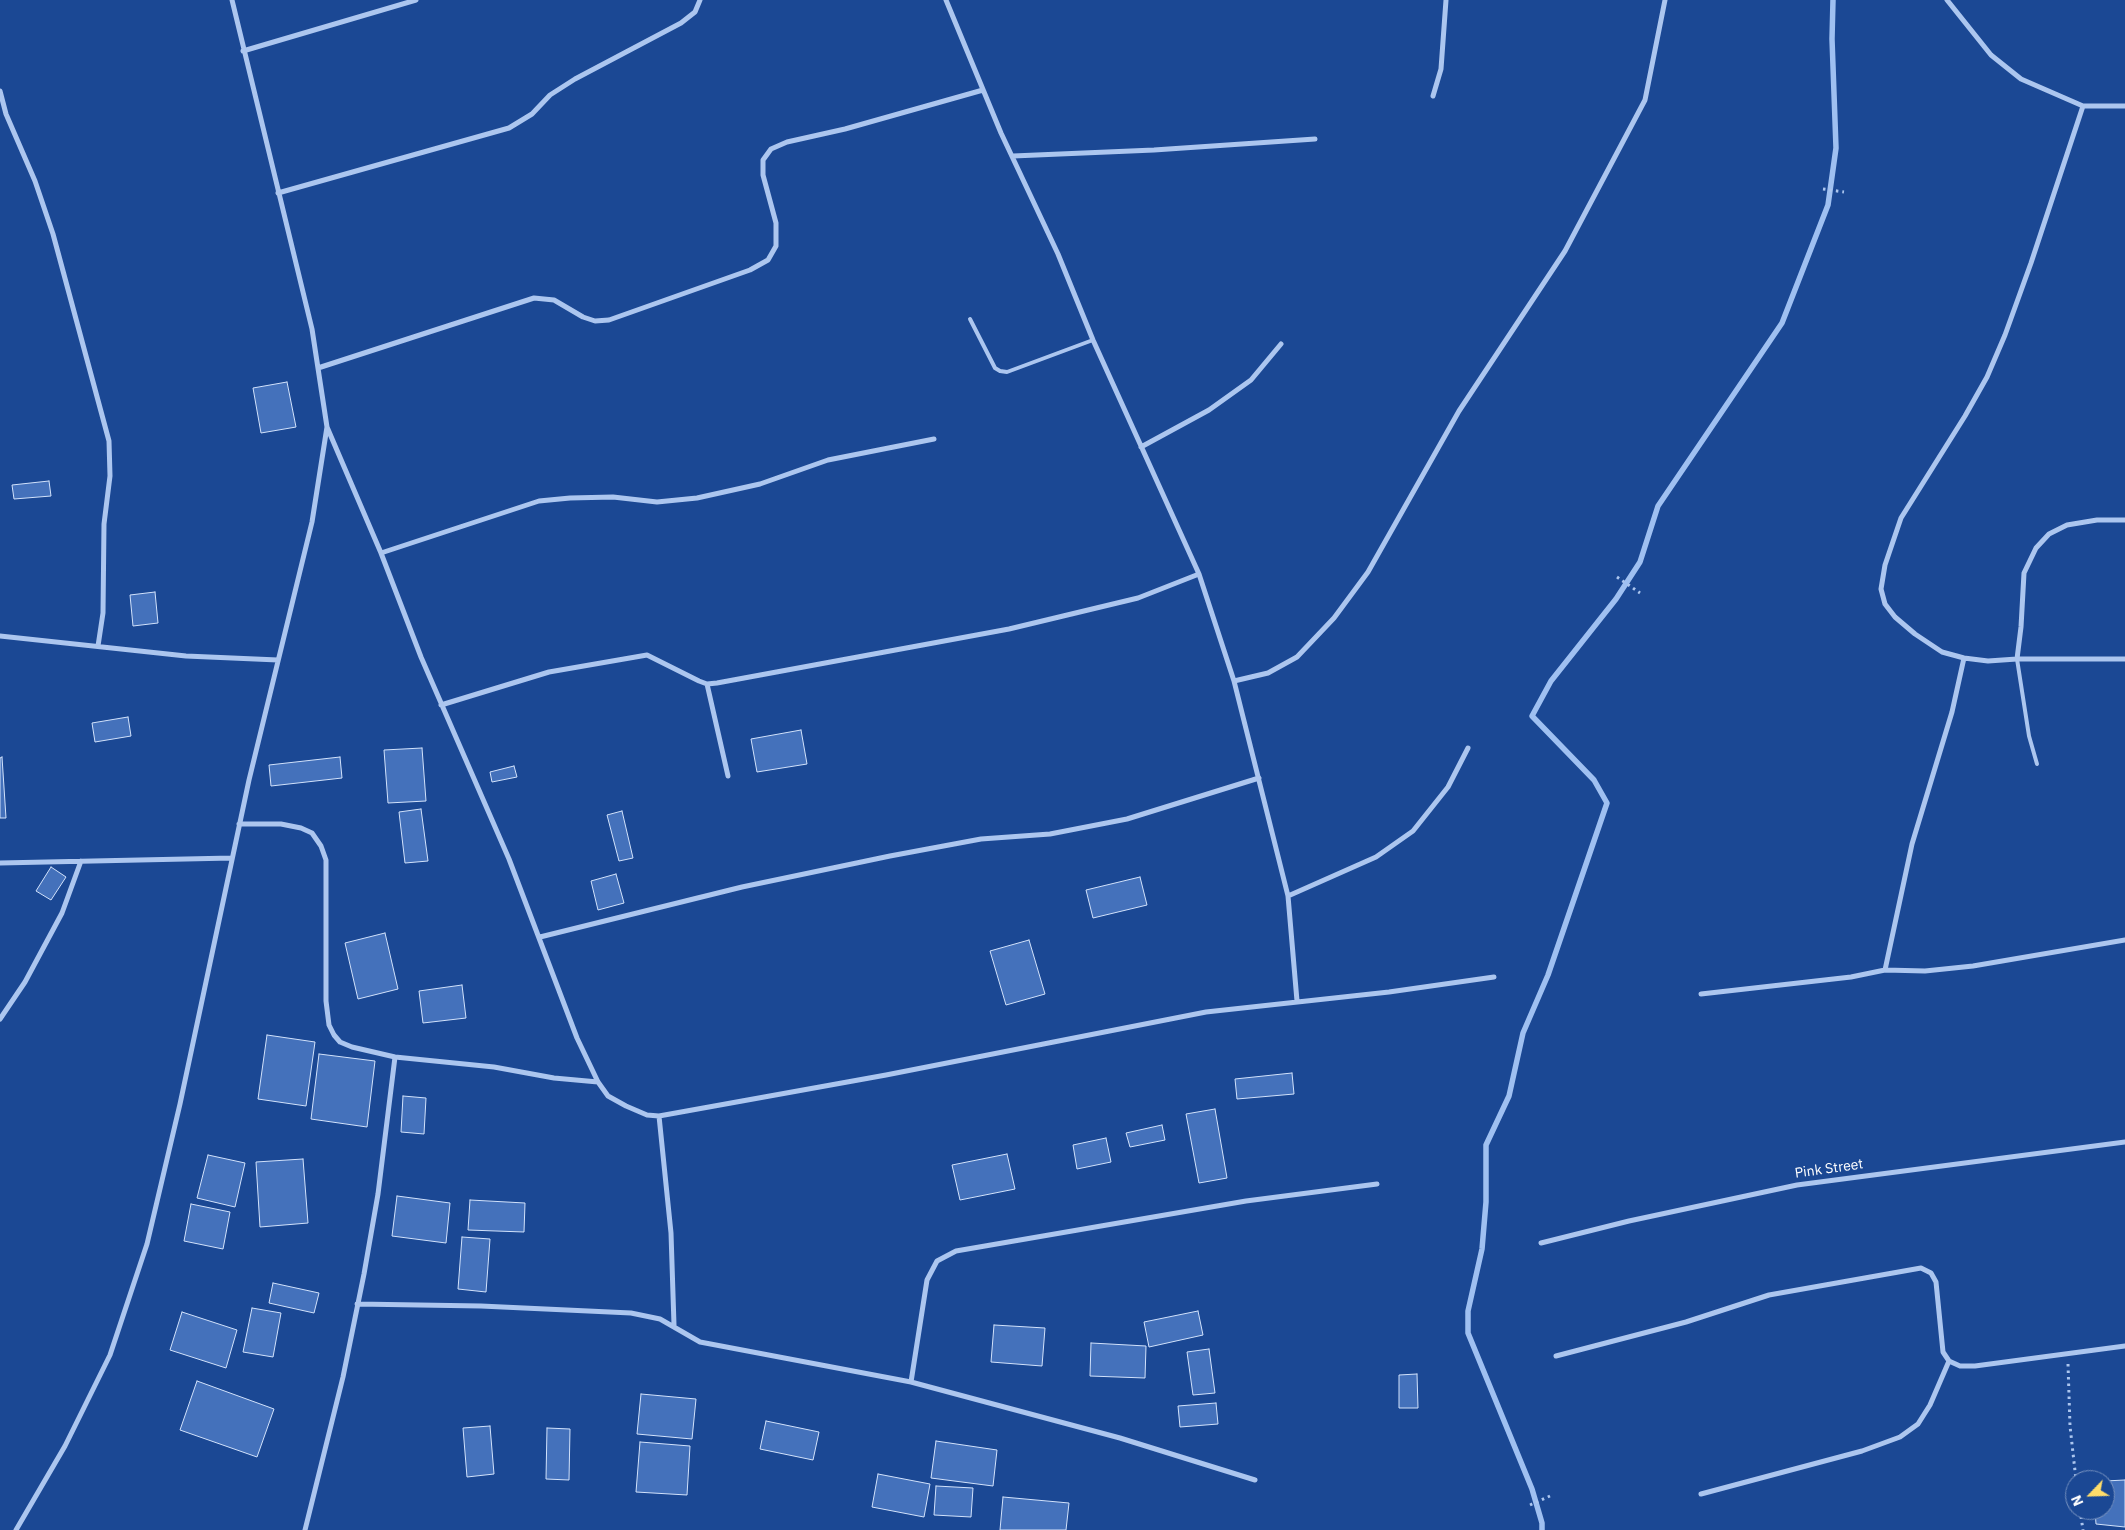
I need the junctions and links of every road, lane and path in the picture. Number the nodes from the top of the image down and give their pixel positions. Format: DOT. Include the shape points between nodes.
graph roads {
  1 [pos="232,0"];
  2 [pos="416,0"];
  3 [pos="700,0"];
  4 [pos="946,0"];
  5 [pos="1446,0"];
  6 [pos="1664,0"];
  7 [pos="1947,0"];
  8 [pos="243,51"];
  9 [pos="983,90"];
  10 [pos="0,91"];
  11 [pos="1433,96"];
  12 [pos="2083,106"];
  13 [pos="2125,106"];
  14 [pos="1315,139"];
  15 [pos="1013,156"];
  16 [pos="1823,189"];
  17 [pos="1844,192"];
  18 [pos="278,193"];
  19 [pos="970,320"];
  20 [pos="1093,340"];
  21 [pos="1281,344"];
  22 [pos="318,368"];
  23 [pos="327,428"];
  24 [pos="934,439"];
  25 [pos="1141,447"];
  26 [pos="2125,520"];
  27 [pos="381,553"];
  28 [pos="1199,574"];
  29 [pos="1617,576"];
  30 [pos="1640,593"];
  31 [pos="0,636"];
  32 [pos="98,646"];
  33 [pos="1964,658"];
  34 [pos="2125,658"];
  35 [pos="2017,659"];
  36 [pos="278,660"];
  37 [pos="1234,681"];
  38 [pos="707,684"];
  39 [pos="441,705"];
  40 [pos="1468,748"];
  41 [pos="2037,764"];
  42 [pos="728,776"];
  43 [pos="1259,778"];
  44 [pos="239,824"];
  45 [pos="232,858"];
  46 [pos="81,861"];
  47 [pos="0,863"];
  48 [pos="1288,896"];
  49 [pos="540,937"];
  50 [pos="2125,940"];
  51 [pos="1885,970"];
  52 [pos="1494,977"];
  53 [pos="1701,994"];
  54 [pos="1297,1001"];
  55 [pos="0,1019"];
  56 [pos="395,1057"];
  57 [pos="598,1082"];
  58 [pos="659,1116"];
  59 [pos="2125,1142"];
  60 [pos="1377,1184"];
  61 [pos="1541,1243"];
  62 [pos="357,1304"];
  63 [pos="674,1325"];
  64 [pos="2125,1346"];
  65 [pos="2069,1353"];
  66 [pos="1556,1356"];
  67 [pos="1949,1361"];
  68 [pos="911,1382"];
  69 [pos="2075,1470"];
  70 [pos="1255,1480"];
  71 [pos="1701,1494"];
  72 [pos="1550,1496"];
  73 [pos="1530,1505"];
  74 [pos="16,1530"];
  75 [pos="305,1530"];
  76 [pos="309,1530"];
  1 -- 8 [label="street"];
  2 -- 8 [label="street"];
  3 -- 18 [label="street" via="695,12 681,23 575,79 509,128"];
  4 -- 9 [label="street"];
  5 -- 11 [label="street" via="1441,69"];
  6 -- 37 [label="street" via="1645,100 1565,250 1459,411 1368,572 1334,618 1297,657 1268,673"];
  7 -- 12 [label="street" via="1998,61 2021,79"];
  8 -- 18 [label="street"];
  9 -- 15 [label="street"];
  9 -- 22 [label="street" via="771,149 763,160 763,175 776,223 776,246 768,260 750,270 609,320 589,319 554,300 534,298"];
  10 -- 32 [label="street" via="53,234 109,441 103,613"];
  12 -- 13 [label="street"];
  12 -- 33 [label="street" via="2032,263 1987,377 1901,518 1884,566 1881,589 1885,604 1895,617 1942,652"];
  14 -- 15 [label="street"];
  15 -- 20 [label="street"];
  16 -- 17 [label="path"];
  18 -- 22 [label="street" via="312,329"];
  19 -- 20 [label="lane" via="995,368 1000,371 1007,372"];
  20 -- 25 [label="street"];
  21 -- 25 [label="street" via="1251,380 1209,410"];
  22 -- 23 [label="street"];
  23 -- 27 [label="street"];
  23 -- 36 [label="street" via="312,522"];
  24 -- 27 [label="street" via="828,460 760,484 697,498 657,502 613,497 539,501"];
  25 -- 28 [label="street"];
  26 -- 35 [label="street" via="2067,525 2049,534 2036,548 2024,574"];
  27 -- 39 [label="street"];
  28 -- 37 [label="street"];
  28 -- 38 [label="street" via="1138,598 1009,629"];
  29 -- 30 [label="path"];
  31 -- 32 [label="street"];
  32 -- 36 [label="street" via="186,656"];
  33 -- 35 [label="street" via="1988,661"];
  33 -- 51 [label="street" via="1952,712 1912,844"];
  34 -- 35 [label="street"];
  35 -- 41 [label="lane" via="2029,736"];
  36 -- 44 [label="street"];
  37 -- 43 [label="street"];
  38 -- 39 [label="street" via="647,655 549,672"];
  38 -- 42 [label="street"];
  39 -- 49 [label="street"];
  40 -- 48 [label="street" via="1448,787 1412,831 1376,857"];
  43 -- 48 [label="street"];
  43 -- 49 [label="street" via="1128,819 1050,834 981,839 890,856 742,887"];
  44 -- 45 [label="street"];
  44 -- 56 [label="street" via="281,824 301,828 312,833 321,846 326,860 326,1001 329,1025 340,1042"];
  45 -- 46 [label="street"];
  45 -- 74 [label="street" via="147,1244 110,1355 65,1446"];
  46 -- 47 [label="street"];
  46 -- 55 [label="street" via="58,922"];
  48 -- 54 [label="street"];
  49 -- 57 [label="street"];
  50 -- 51 [label="street" via="1973,966 1925,971"];
  51 -- 53 [label="street" via="1851,977"];
  52 -- 54 [label="street"];
  54 -- 58 [label="street" via="1206,1012"];
  56 -- 57 [label="street"];
  56 -- 62 [label="street" via="378,1194"];
  57 -- 58 [label="street" via="608,1096 647,1115"];
  58 -- 63 [label="street" via="671,1233"];
  59 -- 61 [label="street, Pink Street" via="1797,1185"];
  60 -- 68 [label="street" via="1246,1201 956,1251 937,1261 927,1280"];
  62 -- 63 [label="street" via="481,1306 632,1314"];
  62 -- 75 [label="street" via="343,1377"];
  63 -- 68 [label="street" via="693,1338 717,1346"];
  64 -- 65 [label="street"];
  65 -- 67 [label="street" via="1975,1366 1960,1366"];
  65 -- 69 [label="path" via="2067,1372"];
  66 -- 67 [label="street" via="1686,1322 1769,1295 1921,1268 1931,1273 1936,1282 1943,1352"];
  67 -- 71 [label="street" via="1918,1424 1900,1437 1862,1451"];
  68 -- 70 [label="street" via="1120,1438"];
  72 -- 73 [label="path"];
  75 -- 76 [label="street"];
}
